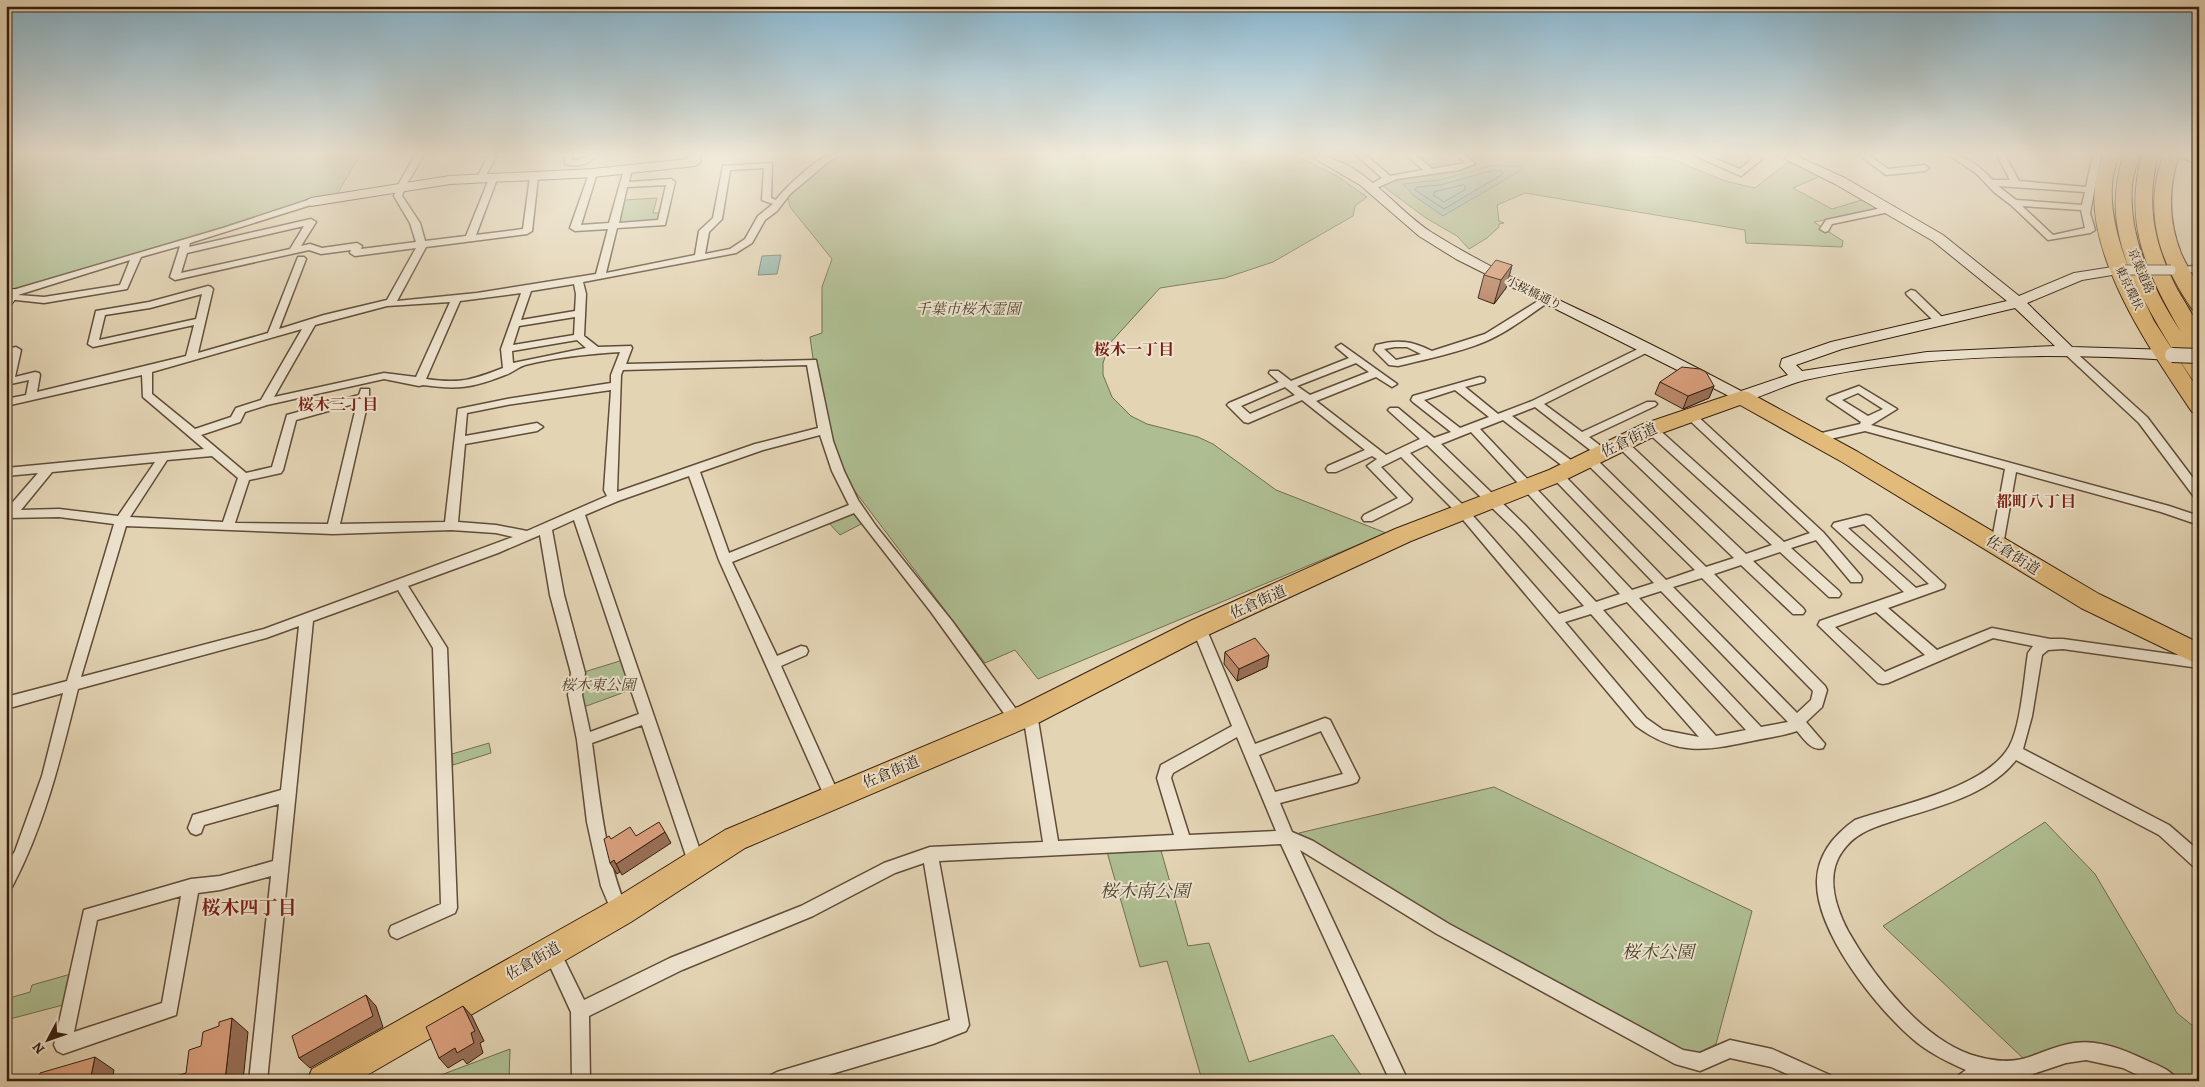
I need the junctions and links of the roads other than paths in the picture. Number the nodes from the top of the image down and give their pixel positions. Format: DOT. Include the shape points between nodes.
graph roads {
  1 [pos="300,206"];
  2 [pos="404,206"];
  3 [pos="479,206"];
  4 [pos="530,206"];
  5 [pos="582,206"];
  6 [pos="617,206"];
  7 [pos="666,206"];
  8 [pos="719,206"];
  9 [pos="775,206"];
  10 [pos="1394,206"];
  11 [pos="1883,206"];
  12 [pos="2017,206"];
  13 [pos="2073,206"];
  14 [pos="2103,206"];
  15 [pos="2124,206"];
  16 [pos="2142,206"];
  17 [pos="2160,206"];
  18 [pos="2086,208"];
  19 [pos="1891,210"];
  20 [pos="612,226"];
  21 [pos="1825,229"];
  22 [pos="470,238"];
  23 [pos="422,245"];
  24 [pos="185,246"];
  25 [pos="137,255"];
  26 [pos="298,255"];
  27 [pos="700,257"];
  28 [pos="2199,269"];
  29 [pos="2122,270"];
  30 [pos="2175,270"];
  31 [pos="600,277"];
  32 [pos="578,280"];
  33 [pos="527,289"];
  34 [pos="1911,293"];
  35 [pos="9,297"];
  36 [pos="456,299"];
  37 [pos="1546,299"];
  38 [pos="391,302"];
  39 [pos="2018,302"];
  40 [pos="2199,305"];
  41 [pos="581,313"];
  42 [pos="200,321"];
  43 [pos="1940,322"];
  44 [pos="310,324"];
  45 [pos="514,324"];
  46 [pos="272,335"];
  47 [pos="579,337"];
  48 [pos="2199,346"];
  49 [pos="1341,347"];
  50 [pos="1648,348"];
  51 [pos="506,349"];
  52 [pos="595,350"];
  53 [pos="2068,351"];
  54 [pos="6,352"];
  55 [pos="1429,354"];
  56 [pos="2168,355"];
  57 [pos="2199,356"];
  58 [pos="191,358"];
  59 [pos="1356,359"];
  60 [pos="620,367"];
  61 [pos="148,370"];
  62 [pos="508,370"];
  63 [pos="1274,373"];
  64 [pos="1377,373"];
  65 [pos="2199,374"];
  66 [pos="1799,377"];
  67 [pos="1480,380"];
  68 [pos="366,381"];
  69 [pos="419,383"];
  70 [pos="1288,384"];
  71 [pos="1392,384"];
  72 [pos="617,386"];
  73 [pos="1457,386"];
  74 [pos="31,397"];
  75 [pos="364,397"];
  76 [pos="1740,397"];
  77 [pos="1306,398"];
  78 [pos="264,402"];
  79 [pos="6,403"];
  80 [pos="1536,404"];
  81 [pos="2199,408"];
  82 [pos="1394,410"];
  83 [pos="1690,415"];
  84 [pos="1651,416"];
  85 [pos="1502,417"];
  86 [pos="537,427"];
  87 [pos="1473,428"];
  88 [pos="824,430"];
  89 [pos="1459,433"];
  90 [pos="192,434"];
  91 [pos="1817,438"];
  92 [pos="459,441"];
  93 [pos="1431,441"];
  94 [pos="1373,451"];
  95 [pos="214,452"];
  96 [pos="1402,452"];
  97 [pos="1587,456"];
  98 [pos="163,458"];
  99 [pos="1385,460"];
  100 [pos="48,468"];
  101 [pos="2011,468"];
  102 [pos="1332,469"];
  103 [pos="693,470"];
  104 [pos="6,472"];
  105 [pos="244,477"];
  106 [pos="1528,486"];
  107 [pos="2199,495"];
  108 [pos="614,498"];
  109 [pos="1494,500"];
  110 [pos="856,507"];
  111 [pos="1463,512"];
  112 [pos="9,513"];
  113 [pos="578,513"];
  114 [pos="1368,518"];
  115 [pos="121,521"];
  116 [pos="2199,521"];
  117 [pos="451,526"];
  118 [pos="228,527"];
  119 [pos="545,528"];
  120 [pos="333,530"];
  121 [pos="526,535"];
  122 [pos="1819,535"];
  123 [pos="1997,545"];
  124 [pos="1782,547"];
  125 [pos="1743,559"];
  126 [pos="724,560"];
  127 [pos="1704,572"];
  128 [pos="1856,579"];
  129 [pos="401,585"];
  130 [pos="1665,585"];
  131 [pos="1913,593"];
  132 [pos="1834,594"];
  133 [pos="1630,596"];
  134 [pos="1877,606"];
  135 [pos="1592,608"];
  136 [pos="1798,611"];
  137 [pos="306,620"];
  138 [pos="1556,620"];
  139 [pos="1199,628"];
  140 [pos="2049,644"];
  141 [pos="801,651"];
  142 [pos="2199,654"];
  143 [pos="1936,657"];
  144 [pos="2199,663"];
  145 [pos="773,664"];
  146 [pos="73,685"];
  147 [pos="6,703"];
  148 [pos="1023,716"];
  149 [pos="648,717"];
  150 [pos="1797,723"];
  151 [pos="1241,728"];
  152 [pos="1759,735"];
  153 [pos="584,740"];
  154 [pos="1713,743"];
  155 [pos="1818,744"];
  156 [pos="1251,752"];
  157 [pos="2014,752"];
  158 [pos="287,795"];
  159 [pos="832,797"];
  160 [pos="1271,799"];
  161 [pos="198,820"];
  162 [pos="1286,837"];
  163 [pos="1184,842"];
  164 [pos="1052,849"];
  165 [pos="930,854"];
  166 [pos="2199,861"];
  167 [pos="696,862"];
  168 [pos="280,866"];
  169 [pos="6,882"];
  170 [pos="191,886"];
  171 [pos="620,912"];
  172 [pos="397,931"];
  173 [pos="551,951"];
  174 [pos="580,1011"];
  175 [pos="1986,1069"];
  176 [pos="258,1081"];
  177 [pos="324,1081"];
  178 [pos="581,1081"];
  179 [pos="777,1081"];
  180 [pos="1399,1081"];
  181 [pos="1824,1081"];
  182 [pos="1965,1081"];
  183 [pos="2168,1081"];
  1 -- 24 [label="street"];
  2 -- 23 [label="street"];
  3 -- 22 [label="street"];
  4 -- 22 [label="street" via="527,231"];
  5 -- 20 [label="street" via="575,228"];
  6 -- 20 [label="street"];
  7 -- 20 [label="street" via="662,223"];
  8 -- 27 [label="street" via="717,219 704,231"];
  9 -- 27 [label="street" via="761,218 749,241 733,251"];
  10 -- 37 [label="street, 小桜橋通り" via="1424,232 1494,274"];
  11 -- 19 [label="street"];
  12 -- 18 [label="street" via="2051,238 2090,230"];
  13 -- 18 [label="street"];
  14 -- 29 [label="highway, 東京環状"];
  15 -- 65 [label="highway, 京葉道路" via="2130,243 2147,287"];
  16 -- 48 [label="highway, 京葉道路" via="2149,242 2169,291"];
  17 -- 30 [label="highway"];
  19 -- 21 [label="street" via="1829,222"];
  19 -- 39 [label="street" via="1938,238"];
  20 -- 31 [label="street"];
  22 -- 23 [label="street"];
  23 -- 26 [label="street" via="355,253 357,246 321,251 310,247"];
  23 -- 38 [label="street"];
  24 -- 25 [label="street"];
  24 -- 26 [label="street" via="175,277"];
  24 -- 26 [label="street" via="311,222"];
  25 -- 35 [label="street"];
  25 -- 35 [label="street" via="124,287 44,300"];
  26 -- 46 [label="street"];
  27 -- 31 [label="street"];
  28 -- 30 [label="street"];
  29 -- 30 [label="street, bridge"];
  29 -- 39 [label="street" via="2079,276"];
  29 -- 56 [label="highway, 東京環状" via="2157,345"];
  30 -- 40 [label="highway"];
  31 -- 32 [label="street"];
  32 -- 33 [label="street"];
  32 -- 41 [label="street"];
  33 -- 36 [label="street"];
  33 -- 45 [label="street"];
  34 -- 43 [label="street"];
  36 -- 38 [label="street"];
  36 -- 69 [label="street"];
  37 -- 50 [label="street, 小桜橋通り"];
  37 -- 55 [label="street" via="1480,340"];
  38 -- 44 [label="street"];
  39 -- 43 [label="street"];
  39 -- 53 [label="street"];
  41 -- 45 [label="street"];
  41 -- 47 [label="street"];
  42 -- 42 [label="street" via="208,289 150,305 100,313 93,344"];
  42 -- 58 [label="street"];
  43 -- 66 [label="street" via="1837,345 1788,362"];
  44 -- 46 [label="street"];
  44 -- 78 [label="street"];
  45 -- 51 [label="street"];
  46 -- 58 [label="street"];
  47 -- 51 [label="street"];
  47 -- 52 [label="street"];
  49 -- 59 [label="street"];
  50 -- 76 [label="street, 小桜橋通り"];
  50 -- 80 [label="street"];
  51 -- 62 [label="street"];
  52 -- 60 [label="street" via="627,348"];
  52 -- 62 [label="street" via="520,362"];
  53 -- 56 [label="street"];
  53 -- 66 [label="street" via="1928,356"];
  53 -- 107 [label="street" via="2142,420"];
  54 -- 74 [label="street" via="16,350 8,382 35,375"];
  56 -- 57 [label="street, bridge"];
  56 -- 81 [label="highway, 東京環状"];
  58 -- 61 [label="street"];
  59 -- 64 [label="street"];
  59 -- 70 [label="street"];
  60 -- 72 [label="street" via="616,375"];
  60 -- 88 [label="street" via="812,362"];
  61 -- 74 [label="street"];
  61 -- 90 [label="street" via="147,396"];
  62 -- 69 [label="street" via="480,381 451,386"];
  63 -- 70 [label="street"];
  64 -- 71 [label="street"];
  64 -- 77 [label="street"];
  66 -- 76 [label="street" via="1768,384"];
  67 -- 73 [label="street"];
  68 -- 69 [label="street" via="384,376"];
  68 -- 75 [label="street"];
  68 -- 78 [label="street"];
  70 -- 77 [label="street"];
  70 -- 77 [label="street" via="1232,405 1248,419"];
  72 -- 92 [label="street" via="462,412"];
  72 -- 108 [label="street" via="610,490"];
  73 -- 85 [label="street"];
  73 -- 89 [label="street" via="1417,400"];
  74 -- 79 [label="street"];
  75 -- 105 [label="street" via="292,418 277,470"];
  75 -- 120 [label="street"];
  76 -- 83 [label="highway, 佐倉街道"];
  76 -- 91 [label="highway, 佐倉街道"];
  77 -- 94 [label="street"];
  78 -- 90 [label="street" via="240,410 236,419"];
  80 -- 85 [label="street"];
  80 -- 97 [label="street"];
  82 -- 93 [label="street"];
  83 -- 84 [label="highway, 佐倉街道"];
  83 -- 122 [label="street"];
  84 -- 97 [label="highway, 佐倉街道"];
  84 -- 97 [label="street"];
  84 -- 124 [label="street"];
  85 -- 87 [label="street"];
  85 -- 97 [label="street"];
  86 -- 92 [label="street"];
  87 -- 89 [label="street"];
  87 -- 106 [label="street"];
  88 -- 103 [label="street" via="759,447"];
  88 -- 110 [label="street" via="832,457"];
  89 -- 93 [label="street"];
  90 -- 95 [label="street"];
  91 -- 101 [label="street" via="1866,424"];
  91 -- 123 [label="highway, 佐倉街道"];
  92 -- 117 [label="street"];
  93 -- 96 [label="street"];
  93 -- 109 [label="street"];
  94 -- 99 [label="street"];
  94 -- 102 [label="street"];
  95 -- 98 [label="street"];
  95 -- 105 [label="street"];
  96 -- 99 [label="street"];
  96 -- 111 [label="street"];
  97 -- 106 [label="highway, 佐倉街道"];
  97 -- 125 [label="street"];
  97 -- 127 [label="street"];
  97 -- 130 [label="street"];
  98 -- 100 [label="street"];
  98 -- 115 [label="street"];
  99 -- 114 [label="street" via="1373,466 1406,499"];
  100 -- 104 [label="street"];
  100 -- 112 [label="street"];
  101 -- 116 [label="street"];
  101 -- 123 [label="street"];
  103 -- 108 [label="street"];
  103 -- 126 [label="street"];
  105 -- 118 [label="street"];
  106 -- 109 [label="highway, 佐倉街道"];
  106 -- 133 [label="street"];
  108 -- 113 [label="street"];
  109 -- 111 [label="highway, 佐倉街道"];
  109 -- 135 [label="street"];
  110 -- 126 [label="street"];
  110 -- 148 [label="street"];
  111 -- 138 [label="street"];
  111 -- 139 [label="highway, 佐倉街道" via="1403,535"];
  112 -- 115 [label="street" via="59,513"];
  113 -- 119 [label="street"];
  113 -- 149 [label="street"];
  115 -- 118 [label="street"];
  115 -- 146 [label="street"];
  117 -- 120 [label="street"];
  117 -- 121 [label="street"];
  118 -- 120 [label="street"];
  119 -- 121 [label="street"];
  119 -- 153 [label="street" via="557,595 578,673 575,695"];
  121 -- 129 [label="street"];
  122 -- 124 [label="street"];
  122 -- 128 [label="street"];
  123 -- 142 [label="highway, 佐倉街道" via="2090,601"];
  124 -- 125 [label="street"];
  124 -- 132 [label="street"];
  125 -- 127 [label="street"];
  125 -- 136 [label="street"];
  126 -- 145 [label="street"];
  127 -- 130 [label="street"];
  127 -- 150 [label="street" via="1820,690 1817,703"];
  129 -- 137 [label="street"];
  129 -- 172 [label="street" via="440,648 449,908"];
  130 -- 133 [label="street"];
  130 -- 150 [label="street"];
  131 -- 131 [label="street" via="1939,585 1866,518 1838,526"];
  131 -- 134 [label="street"];
  133 -- 135 [label="street"];
  133 -- 152 [label="street"];
  134 -- 143 [label="street"];
  134 -- 143 [label="street" via="1825,625 1883,679"];
  135 -- 138 [label="street"];
  135 -- 154 [label="street"];
  137 -- 146 [label="street"];
  137 -- 158 [label="street"];
  138 -- 154 [label="street" via="1640,722 1659,735"];
  139 -- 148 [label="highway, 佐倉街道"];
  139 -- 151 [label="street"];
  140 -- 143 [label="street" via="1992,633"];
  140 -- 144 [label="street"];
  140 -- 157 [label="street" via="2040,646 2035,653 2021,734"];
  141 -- 145 [label="street"];
  145 -- 159 [label="street"];
  146 -- 147 [label="street"];
  146 -- 169 [label="street" via="49,776 22,853"];
  148 -- 159 [label="highway, 佐倉街道"];
  148 -- 164 [label="street"];
  149 -- 153 [label="street"];
  149 -- 167 [label="street"];
  150 -- 152 [label="street"];
  150 -- 155 [label="street"];
  151 -- 156 [label="street"];
  151 -- 163 [label="street" via="1166,769 1164,778"];
  152 -- 154 [label="street"];
  153 -- 171 [label="street" via="595,822 610,886"];
  156 -- 160 [label="street"];
  156 -- 160 [label="street" via="1325,724 1352,778"];
  157 -- 166 [label="street" via="2164,830"];
  157 -- 175 [label="street" via="1990,776 1972,785 1848,832 1832,853 1824,884 1843,939 1876,991 1892,1009 1935,1044"];
  158 -- 161 [label="street"];
  158 -- 168 [label="street"];
  159 -- 167 [label="highway, 佐倉街道" via="735,839"];
  160 -- 162 [label="street"];
  162 -- 163 [label="street"];
  162 -- 180 [label="street"];
  162 -- 181 [label="street" via="1307,846 1443,929 1681,1058 1700,1062 1730,1049 1772,1058"];
  163 -- 164 [label="street"];
  164 -- 165 [label="street"];
  165 -- 174 [label="street" via="890,868 807,911 676,964"];
  165 -- 179 [label="street" via="960,1024"];
  167 -- 171 [label="highway, 佐倉街道"];
  168 -- 170 [label="street" via="220,883"];
  168 -- 176 [label="street"];
  170 -- 170 [label="street" via="90,915 63,1045 170,1009"];
  171 -- 173 [label="highway, 佐倉街道"];
  173 -- 174 [label="street"];
  173 -- 177 [label="highway, 佐倉街道"];
  174 -- 178 [label="street"];
  175 -- 182 [label="street"];
  175 -- 183 [label="street" via="2017,1070 2076,1052 2092,1052 2120,1058"];
}
